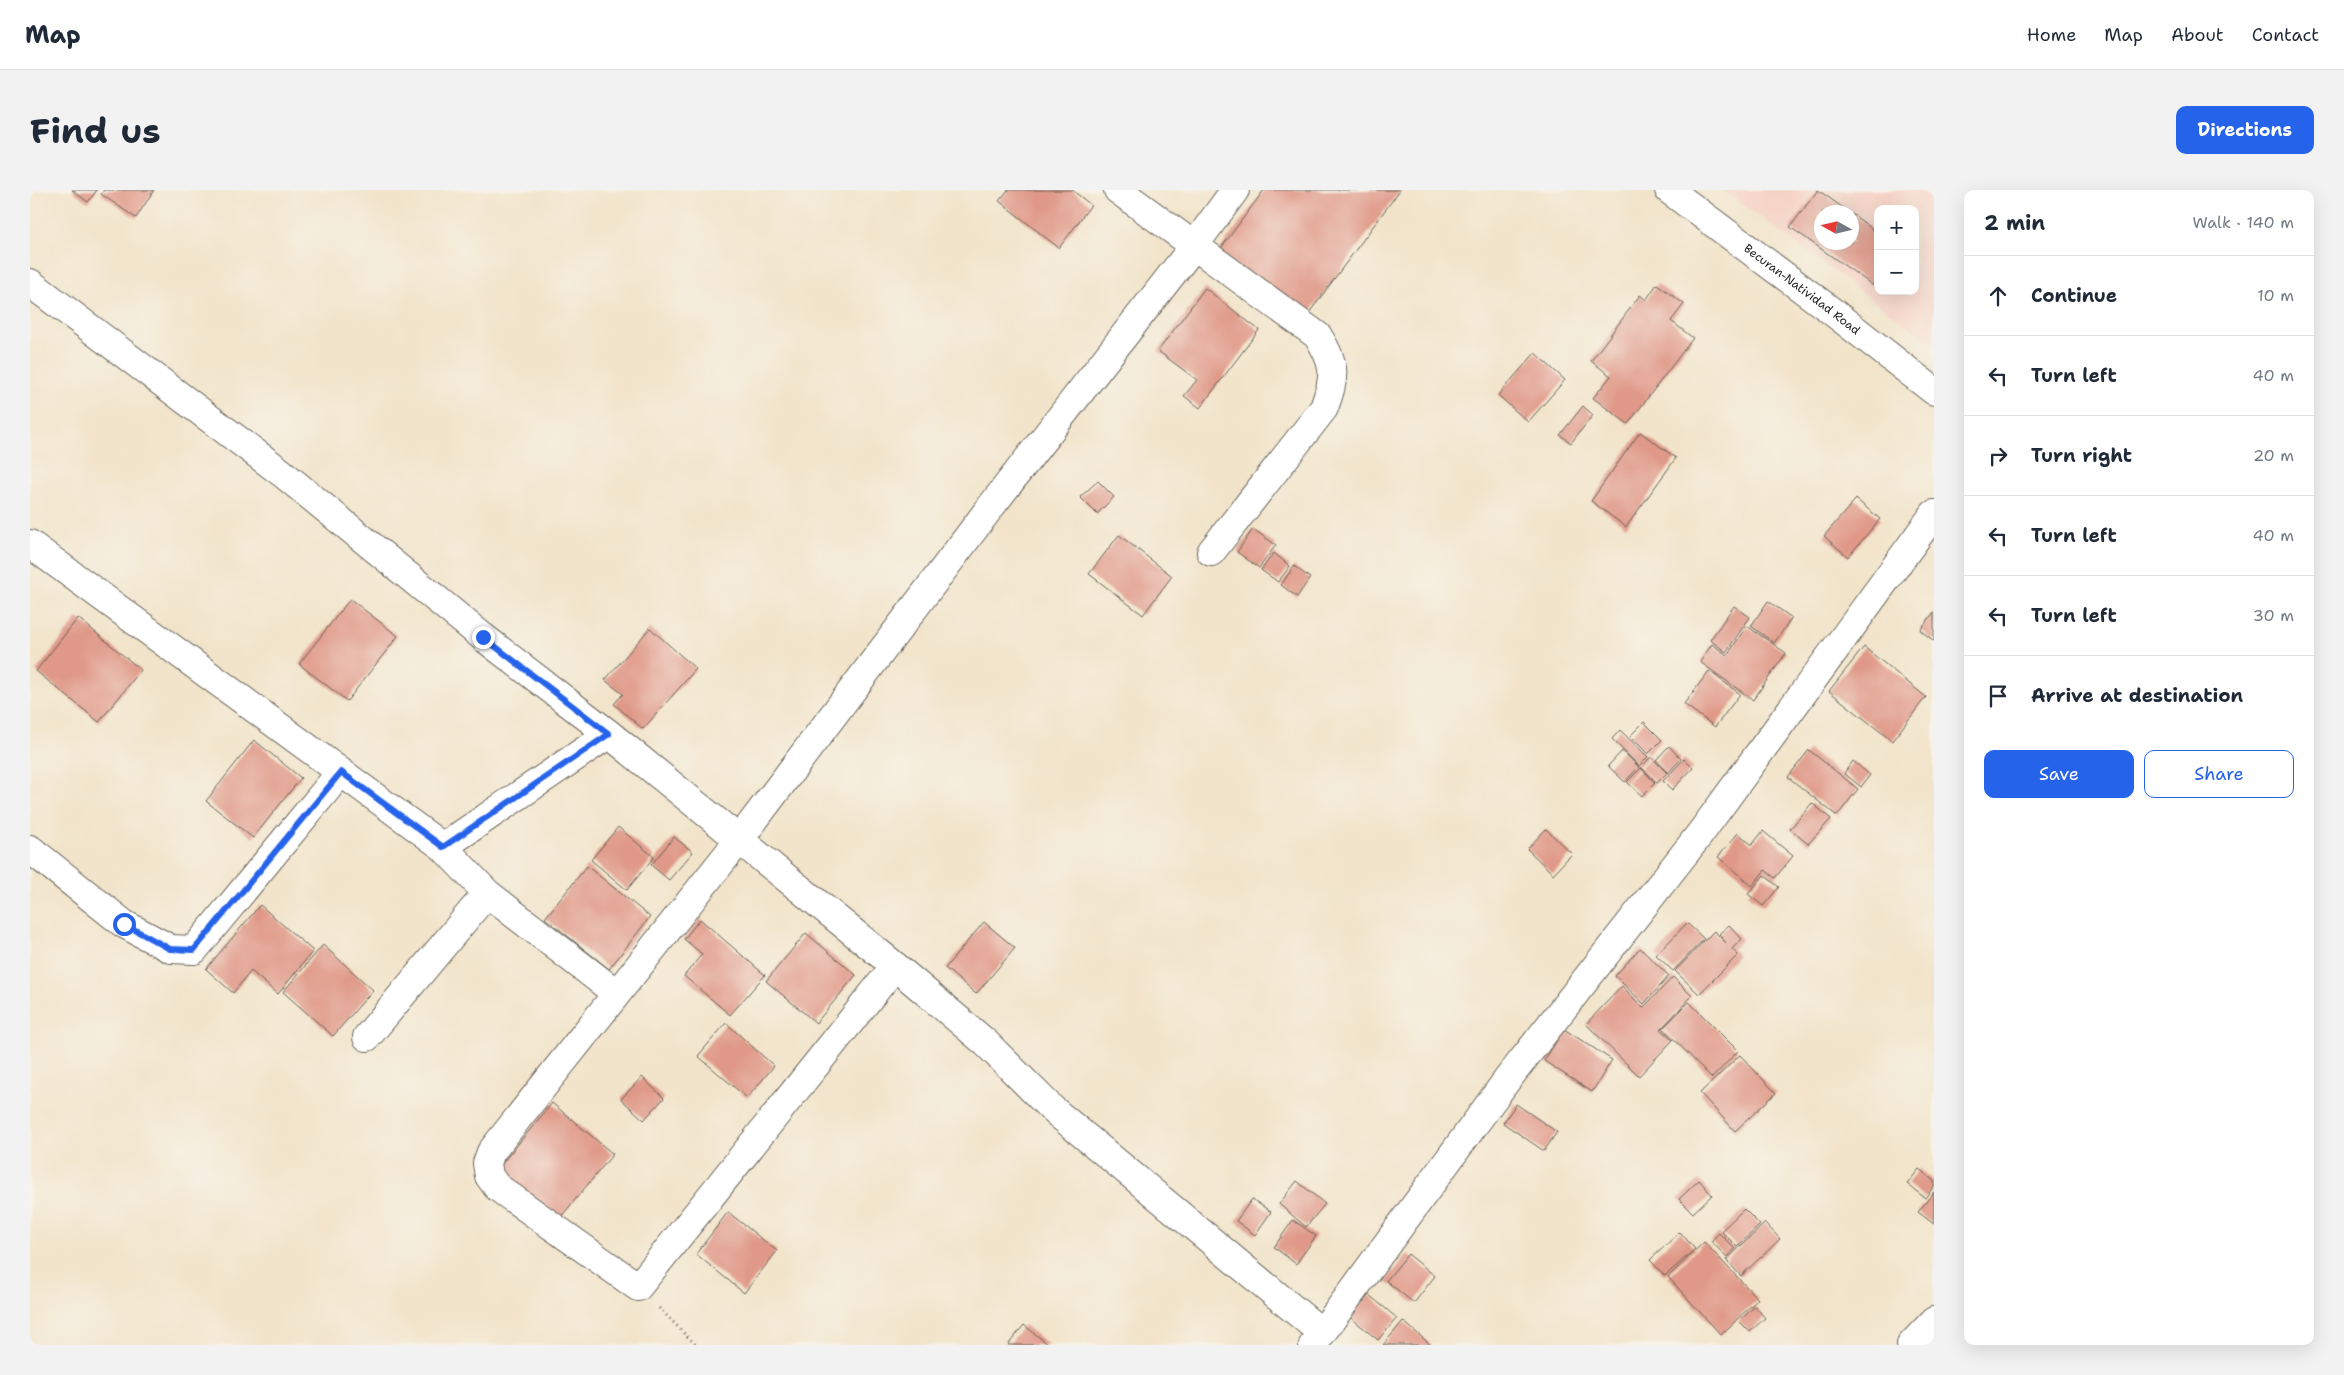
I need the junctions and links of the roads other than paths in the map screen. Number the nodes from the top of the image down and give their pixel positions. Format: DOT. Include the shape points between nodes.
graph roads {
  1 [pos="1118,190"];
  2 [pos="1235,190"];
  3 [pos="1669,190"];
  4 [pos="1194,246"];
  5 [pos="30,283"];
  6 [pos="1934,391"];
  7 [pos="1934,514"];
  8 [pos="30,544"];
  9 [pos="1211,552"];
  10 [pos="609,734"];
  11 [pos="341,772"];
  12 [pos="739,840"];
  13 [pos="443,847"];
  14 [pos="30,849"];
  15 [pos="487,893"];
  16 [pos="894,966"];
  17 [pos="616,993"];
  18 [pos="367,1037"];
  19 [pos="1934,1321"];
  20 [pos="1317,1338"];
  21 [pos="1911,1345"];
  1 -- 4 [label="street"];
  2 -- 4 [label="street"];
  3 -- 6 [label="street, Becuran-Natividad Road"];
  4 -- 9 [label="street" via="1318,336 1330,357 1333,385 1324,408"];
  4 -- 12 [label="street" via="989,509"];
  5 -- 10 [label="street" via="282,472 483,637"];
  7 -- 20 [label="street" via="1700,834 1508,1080"];
  8 -- 11 [label="street"];
  10 -- 12 [label="street"];
  10 -- 13 [label="street"];
  11 -- 13 [label="street"];
  11 -- 14 [label="street" via="194,950 170,949 124,924"];
  12 -- 16 [label="street"];
  12 -- 17 [label="street"];
  13 -- 15 [label="street"];
  15 -- 17 [label="street"];
  15 -- 18 [label="street"];
  16 -- 17 [label="street" via="638,1287 497,1187 489,1176 487,1163 491,1152"];
  16 -- 20 [label="street" via="986,1043 1051,1108"];
  19 -- 21 [label="street"];
}
